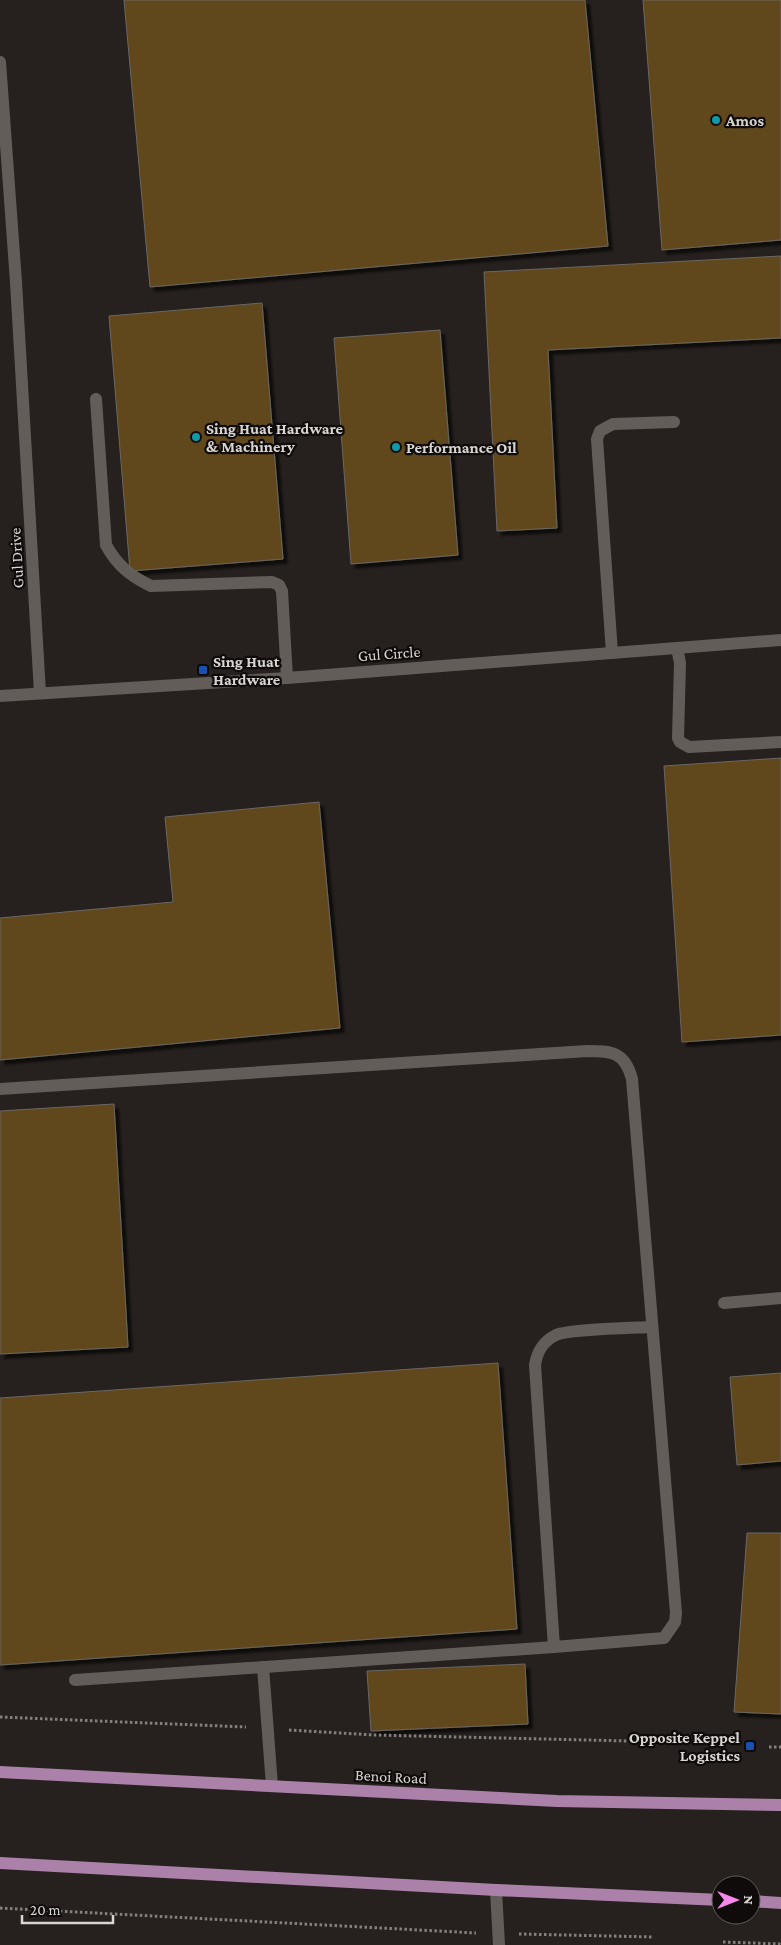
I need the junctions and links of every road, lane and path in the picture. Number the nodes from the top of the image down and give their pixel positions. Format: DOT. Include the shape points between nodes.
graph roads {
  1 [pos="0,62"];
  2 [pos="2,110"];
  3 [pos="96,400"];
  4 [pos="674,422"];
  5 [pos="781,640"];
  6 [pos="677,648"];
  7 [pos="612,653"];
  8 [pos="287,678"];
  9 [pos="40,693"];
  10 [pos="0,696"];
  11 [pos="781,742"];
  12 [pos="0,1089"];
  13 [pos="781,1298"];
  14 [pos="724,1304"];
  15 [pos="652,1327"];
  16 [pos="554,1647"];
  17 [pos="263,1667"];
  18 [pos="75,1680"];
  19 [pos="0,1717"];
  20 [pos="268,1728"];
  21 [pos="671,1742"];
  22 [pos="769,1747"];
  23 [pos="781,1747"];
  24 [pos="0,1772"];
  25 [pos="272,1786"];
  26 [pos="781,1805"];
  27 [pos="0,1863"];
  28 [pos="496,1890"];
  29 [pos="711,1900"];
  30 [pos="761,1901"];
  31 [pos="781,1902"];
  32 [pos="0,1908"];
  33 [pos="654,1937"];
  34 [pos="499,1940"];
  35 [pos="723,1942"];
  36 [pos="781,1944"];
  1 -- 2 [label="street, Gul Drive"];
  2 -- 9 [label="street, Gul Drive" via="17,292"];
  3 -- 8 [label="street" via="106,545 115,562 151,586 272,582 279,585"];
  4 -- 7 [label="street" via="613,424 600,431"];
  5 -- 6 [label="street, Gul Circle"];
  6 -- 7 [label="street, Gul Circle"];
  6 -- 11 [label="street" via="680,663 680,742 689,747"];
  7 -- 8 [label="street, Gul Circle"];
  8 -- 9 [label="street, Gul Circle"];
  9 -- 10 [label="street, Gul Circle"];
  12 -- 15 [label="street" via="587,1051 617,1054 629,1066 632,1079"];
  13 -- 14 [label="street"];
  15 -- 16 [label="street" via="561,1333 538,1351 534,1365"];
  15 -- 16 [label="street" via="676,1622 664,1638 656,1640"];
  16 -- 17 [label="street"];
  17 -- 18 [label="street"];
  17 -- 20 [label="street"];
  19 -- 20 [label="path"];
  20 -- 21 [label="path" via="374,1736"];
  20 -- 25 [label="street"];
  22 -- 23 [label="path"];
  24 -- 25 [label="main road, Benoi Road"];
  25 -- 26 [label="main road, Benoi Road" via="557,1801"];
  27 -- 28 [label="main road"];
  28 -- 29 [label="main road"];
  28 -- 34 [label="street"];
  30 -- 31 [label="main road"];
  32 -- 34 [label="path"];
  33 -- 34 [label="path"];
  35 -- 36 [label="path"];
}
